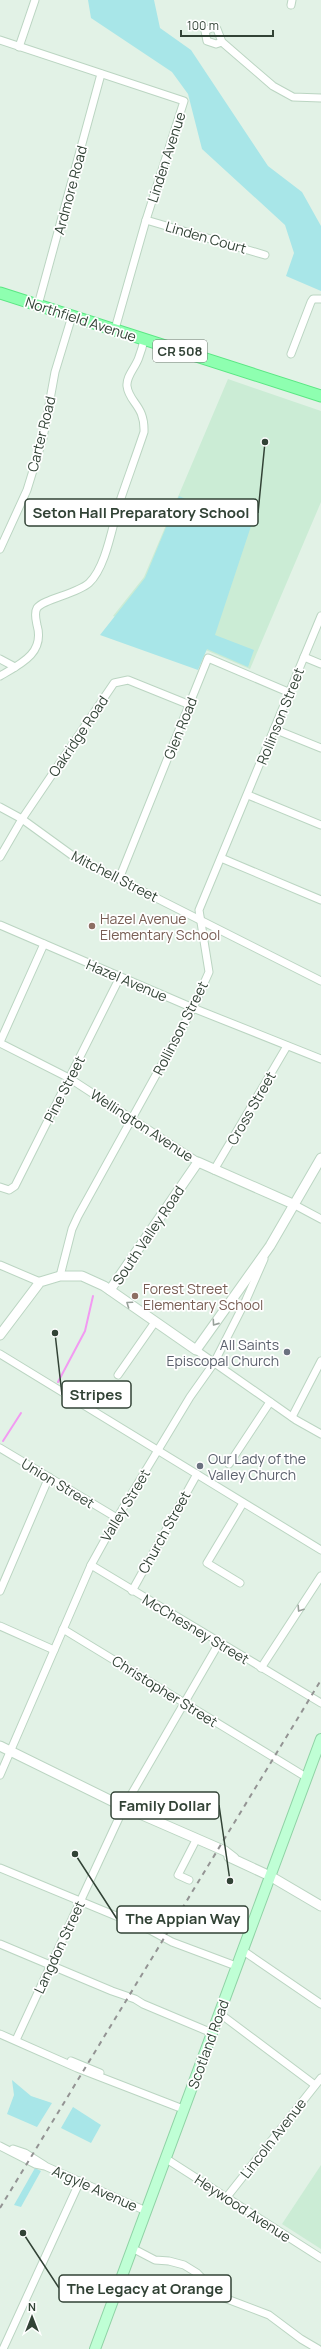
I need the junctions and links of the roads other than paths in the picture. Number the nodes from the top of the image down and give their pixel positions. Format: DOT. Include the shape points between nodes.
graph roads {
  1 [pos="35,0"];
  2 [pos="0,40"];
  3 [pos="222,42"];
  4 [pos="19,47"];
  5 [pos="101,74"];
  6 [pos="321,98"];
  7 [pos="146,220"];
  8 [pos="265,255"];
  9 [pos="0,294"];
  10 [pos="321,299"];
  11 [pos="38,305"];
  12 [pos="72,316"];
  13 [pos="115,329"];
  14 [pos="144,339"];
  15 [pos="291,354"];
  16 [pos="321,396"];
  17 [pos="0,549"];
  18 [pos="321,616"];
  19 [pos="304,657"];
  20 [pos="0,659"];
  21 [pos="321,664"];
  22 [pos="15,667"];
  23 [pos="0,676"];
  24 [pos="288,692"];
  25 [pos="190,705"];
  26 [pos="274,728"];
  27 [pos="321,748"];
  28 [pos="248,795"];
  29 [pos="0,807"];
  30 [pos="22,819"];
  31 [pos="321,825"];
  32 [pos="0,857"];
  33 [pos="221,858"];
  34 [pos="119,879"];
  35 [pos="321,900"];
  36 [pos="200,919"];
  37 [pos="0,925"];
  38 [pos="44,944"];
  39 [pos="120,977"];
  40 [pos="321,981"];
  41 [pos="193,1008"];
  42 [pos="0,1043"];
  43 [pos="287,1046"];
  44 [pos="321,1059"];
  45 [pos="69,1078"];
  46 [pos="132,1119"];
  47 [pos="321,1158"];
  48 [pos="198,1162"];
  49 [pos="214,1170"];
  50 [pos="0,1188"];
  51 [pos="294,1204"];
  52 [pos="321,1219"];
  53 [pos="270,1246"];
  54 [pos="0,1265"];
  55 [pos="60,1276"];
  56 [pos="40,1282"];
  57 [pos="110,1290"];
  58 [pos="155,1322"];
  59 [pos="0,1335"];
  60 [pos="196,1350"];
  61 [pos="0,1354"];
  62 [pos="321,1361"];
  63 [pos="214,1363"];
  64 [pos="118,1375"];
  65 [pos="270,1402"];
  66 [pos="292,1417"];
  67 [pos="321,1434"];
  68 [pos="0,1448"];
  69 [pos="158,1451"];
  70 [pos="229,1464"];
  71 [pos="197,1474"];
  72 [pos="49,1477"];
  73 [pos="243,1503"];
  74 [pos="117,1518"];
  75 [pos="321,1550"];
  76 [pos="91,1565"];
  77 [pos="321,1576"];
  78 [pos="240,1583"];
  79 [pos="132,1590"];
  80 [pos="0,1591"];
  81 [pos="0,1626"];
  82 [pos="63,1629"];
  83 [pos="219,1643"];
  84 [pos="54,1650"];
  85 [pos="261,1668"];
  86 [pos="302,1693"];
  87 [pos="321,1703"];
  88 [pos="184,1704"];
  89 [pos="321,1706"];
  90 [pos="321,1739"];
  91 [pos="0,1746"];
  92 [pos="11,1752"];
  93 [pos="0,1775"];
  94 [pos="306,1777"];
  95 [pos="124,1807"];
  96 [pos="196,1840"];
  97 [pos="0,1868"];
  98 [pos="270,1876"];
  99 [pos="188,1880"];
  100 [pos="80,1901"];
  101 [pos="321,1906"];
  102 [pos="0,1944"];
  103 [pos="242,1950"];
  104 [pos="50,1966"];
  105 [pos="236,1966"];
  106 [pos="321,2004"];
  107 [pos="219,2013"];
  108 [pos="212,2033"];
  109 [pos="0,2034"];
  110 [pos="16,2040"];
  111 [pos="321,2078"];
  112 [pos="315,2085"];
  113 [pos="183,2110"];
  114 [pos="1,2146"];
  115 [pos="165,2158"];
  116 [pos="80,2181"];
  117 [pos="226,2198"];
  118 [pos="146,2211"];
  119 [pos="132,2248"];
  120 [pos="321,2258"];
  121 [pos="3,2349"];
  122 [pos="95,2349"];
  123 [pos="318,2349"];
  1 -- 4 [label="street"];
  2 -- 4 [label="street, Linden Avenue"];
  3 -- 6 [label="street" via="282,92 294,97"];
  4 -- 5 [label="street, Linden Avenue"];
  5 -- 7 [label="street, Linden Avenue" via="184,101"];
  5 -- 11 [label="street, Ardmore Road"];
  7 -- 8 [label="street, Linden Court"];
  7 -- 13 [label="street, Linden Avenue"];
  9 -- 11 [label="main road, Northfield Avenue / CR 508"];
  10 -- 15 [label="street" via="313,299 311,302"];
  11 -- 12 [label="main road, Northfield Avenue / CR 508"];
  12 -- 13 [label="main road, Northfield Avenue / CR 508"];
  12 -- 17 [label="street, Carter Road" via="55,372 43,438 27,490"];
  13 -- 14 [label="main road, Northfield Avenue / CR 508"];
  14 -- 16 [label="main road, Northfield Avenue / CR 508"];
  14 -- 22 [label="street" via="140,356 127,384 143,417 144,432 101,563 88,584 67,596 39,605 35,618 39,632 38,644 34,653"];
  18 -- 19 [label="street, Rollinson Street"];
  19 -- 21 [label="street"];
  19 -- 24 [label="street, Rollinson Street"];
  20 -- 22 [label="street"];
  22 -- 23 [label="street"];
  24 -- 25 [label="street, Glen Road" via="208,658"];
  24 -- 26 [label="street, Rollinson Street"];
  25 -- 30 [label="street, Oakridge Road" via="128,680 114,683"];
  25 -- 34 [label="street, Glen Road"];
  26 -- 27 [label="street"];
  26 -- 28 [label="street, Rollinson Street"];
  28 -- 31 [label="street"];
  28 -- 33 [label="street, Rollinson Street"];
  29 -- 30 [label="street, Mitchell Street"];
  30 -- 32 [label="street, Oakridge Road"];
  30 -- 34 [label="street, Mitchell Street" via="73,856"];
  33 -- 35 [label="street"];
  33 -- 36 [label="street, Rollinson Street" via="199,910"];
  34 -- 36 [label="street, Mitchell Street"];
  36 -- 40 [label="street, Mitchell Street"];
  36 -- 41 [label="street, Rollinson Street" via="209,972"];
  37 -- 38 [label="street, Hazel Avenue"];
  38 -- 39 [label="street, Hazel Avenue"];
  38 -- 42 [label="street"];
  39 -- 41 [label="street, Hazel Avenue"];
  39 -- 45 [label="street, Pine Street"];
  41 -- 43 [label="street, Hazel Avenue"];
  41 -- 46 [label="street, Rollinson Street"];
  42 -- 45 [label="street, Wellington Avenue"];
  43 -- 44 [label="street, Hazel Avenue"];
  43 -- 49 [label="street, Cross Street"];
  45 -- 46 [label="street, Wellington Avenue"];
  45 -- 50 [label="street, Pine Street" via="15,1186 9,1190"];
  46 -- 48 [label="street, Wellington Avenue"];
  46 -- 55 [label="street, Rollinson Street" via="72,1229"];
  47 -- 51 [label="street, Valley Street"];
  48 -- 49 [label="street"];
  48 -- 57 [label="street, South Valley Road"];
  49 -- 51 [label="street"];
  51 -- 52 [label="street"];
  51 -- 53 [label="street, Valley Street"];
  53 -- 60 [label="street, Valley Street, one-way"];
  53 -- 63 [label="street, Valley Street"];
  54 -- 56 [label="street"];
  55 -- 56 [label="street, South Valley Road"];
  55 -- 57 [label="street, South Valley Road" via="82,1276"];
  56 -- 59 [label="street"];
  58 -- 57 [label="street, one-way"];
  58 -- 60 [label="street"];
  58 -- 64 [label="street"];
  60 -- 63 [label="street"];
  61 -- 69 [label="street"];
  62 -- 66 [label="street"];
  63 -- 65 [label="street"];
  63 -- 69 [label="street, Valley Street"];
  65 -- 66 [label="street"];
  65 -- 70 [label="street"];
  66 -- 67 [label="street"];
  68 -- 72 [label="street, Union Street"];
  69 -- 71 [label="street"];
  69 -- 74 [label="street, Valley Street"];
  71 -- 73 [label="street"];
  71 -- 79 [label="street, Church Street"];
  72 -- 74 [label="street, Union Street"];
  72 -- 80 [label="street"];
  73 -- 75 [label="street"];
  73 -- 78 [label="street" via="207,1563"];
  74 -- 76 [label="street, Valley Street"];
  76 -- 79 [label="street, McChesney Street"];
  76 -- 82 [label="street, Valley Street"];
  77 -- 85 [label="street, one-way"];
  79 -- 83 [label="street, McChesney Street"];
  81 -- 84 [label="street"];
  82 -- 84 [label="street, Valley Street"];
  82 -- 88 [label="street, Christopher Street"];
  83 -- 85 [label="street, McChesney Street"];
  83 -- 88 [label="street, Langdon Street"];
  84 -- 92 [label="street, Valley Street"];
  85 -- 86 [label="street, McChesney Street"];
  86 -- 87 [label="street, McChesney Street"];
  86 -- 89 [label="street, McChesney Street"];
  88 -- 94 [label="street, Christopher Street" via="270,1753"];
  88 -- 95 [label="street, Langdon Street"];
  90 -- 94 [label="main road, Scotland Road"];
  91 -- 92 [label="street"];
  92 -- 93 [label="street, Valley Street"];
  92 -- 95 [label="street"];
  94 -- 98 [label="main road, Scotland Road"];
  95 -- 96 [label="street"];
  95 -- 100 [label="street, Langdon Street"];
  96 -- 98 [label="street" via="225,1851"];
  96 -- 99 [label="street" via="178,1875"];
  97 -- 100 [label="street"];
  98 -- 101 [label="street"];
  98 -- 103 [label="main road, Scotland Road"];
  100 -- 104 [label="street, Langdon Street"];
  100 -- 105 [label="street" via="160,1932"];
  102 -- 104 [label="street"];
  103 -- 105 [label="main road, Scotland Road"];
  103 -- 106 [label="street"];
  104 -- 108 [label="street" via="129,1996"];
  104 -- 110 [label="street, Langdon Street"];
  105 -- 107 [label="main road, Scotland Road"];
  107 -- 108 [label="main road, Scotland Road"];
  107 -- 112 [label="street"];
  108 -- 113 [label="main road, Scotland Road"];
  109 -- 110 [label="street"];
  110 -- 113 [label="street" via="61,2059 79,2063 107,2078"];
  111 -- 112 [label="street, Lincoln Avenue"];
  112 -- 117 [label="street, Lincoln Avenue"];
  113 -- 115 [label="main road, Scotland Road"];
  114 -- 116 [label="street, Argyle Avenue" via="25,2153 45,2166"];
  115 -- 117 [label="street, Heywood Avenue"];
  115 -- 118 [label="main road, Scotland Road"];
  116 -- 118 [label="street, Argyle Avenue"];
  116 -- 121 [label="street"];
  117 -- 120 [label="street, Heywood Avenue"];
  118 -- 119 [label="main road, Scotland Road"];
  119 -- 122 [label="main road, Scotland Road"];
  119 -- 123 [label="street" via="148,2258 184,2265 197,2273 219,2296 269,2315"];
}
